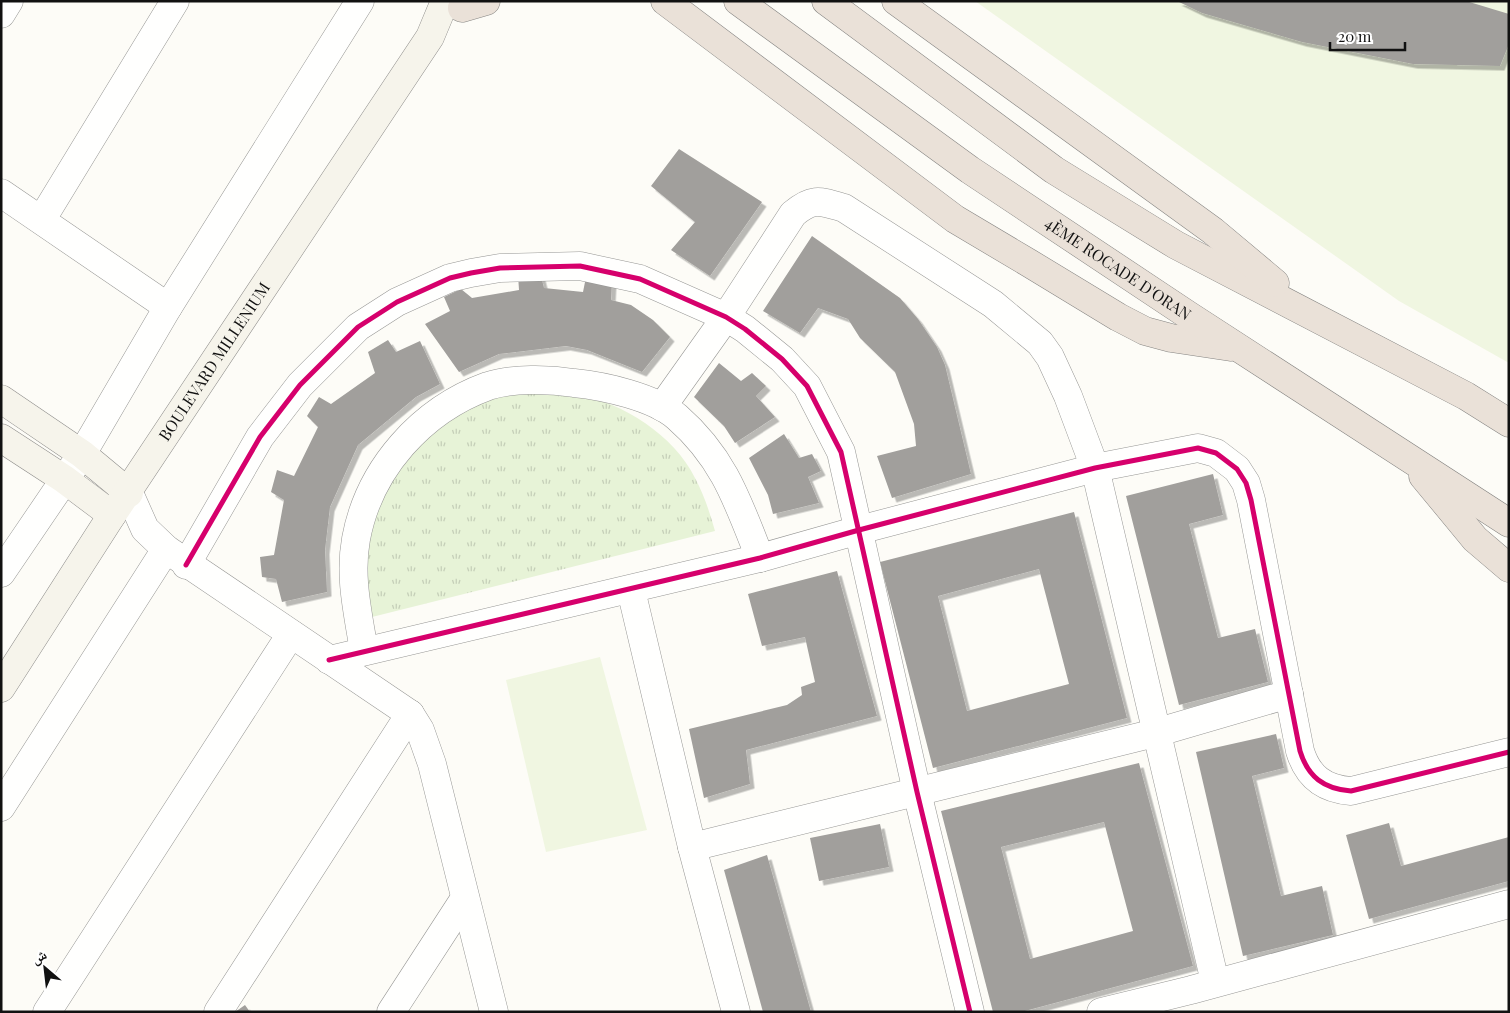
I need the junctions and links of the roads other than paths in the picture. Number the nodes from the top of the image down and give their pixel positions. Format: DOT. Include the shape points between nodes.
graph roads {
  1 [pos="9,1"];
  2 [pos="175,1"];
  3 [pos="360,1"];
  4 [pos="665,1"];
  5 [pos="738,1"];
  6 [pos="826,1"];
  7 [pos="896,1"];
  8 [pos="465,3"];
  9 [pos="1,14"];
  10 [pos="1,194"];
  11 [pos="42,219"];
  12 [pos="168,307"];
  13 [pos="1313,315"];
  14 [pos="726,317"];
  15 [pos="1243,349"];
  16 [pos="1466,396"];
  17 [pos="1,399"];
  18 [pos="662,407"];
  19 [pos="1509,410"];
  20 [pos="1509,423"];
  21 [pos="1,438"];
  22 [pos="82,454"];
  23 [pos="1408,458"];
  24 [pos="1095,468"];
  25 [pos="64,479"];
  26 [pos="129,493"];
  27 [pos="112,515"];
  28 [pos="1509,523"];
  29 [pos="146,530"];
  30 [pos="859,530"];
  31 [pos="176,557"];
  32 [pos="760,558"];
  33 [pos="1509,568"];
  34 [pos="1,574"];
  35 [pos="631,590"];
  36 [pos="291,634"];
  37 [pos="364,651"];
  38 [pos="329,660"];
  39 [pos="1,688"];
  40 [pos="1289,694"];
  41 [pos="410,714"];
  42 [pos="1155,733"];
  43 [pos="1509,752"];
  44 [pos="917,792"];
  45 [pos="1,807"];
  46 [pos="692,847"];
  47 [pos="465,898"];
  48 [pos="1509,904"];
  49 [pos="1201,994"];
  50 [pos="47,1012"];
  51 [pos="218,1012"];
  52 [pos="391,1012"];
  53 [pos="494,1012"];
  54 [pos="736,1012"];
  55 [pos="970,1012"];
  56 [pos="1101,1012"];
  1 -- 9 [label="street"];
  2 -- 11 [label="street"];
  3 -- 12 [label="street"];
  4 -- 15 [label="highway" via="893,174 1029,264 1145,331"];
  5 -- 15 [label="highway, 4ÈME ROCADE D'ORAN" via="970,170"];
  6 -- 13 [label="highway" via="1054,170 1176,245"];
  7 -- 13 [label="highway" via="1213,231"];
  8 -- 26 [label="main road, BOULEVARD MILLENIUM" via="430,38"];
  10 -- 11 [label="street"];
  11 -- 12 [label="street"];
  12 -- 22 [label="street"];
  13 -- 16 [label="highway"];
  14 -- 18 [label="street"];
  14 -- 24 [label="street" via="793,214 802,206 816,201 844,208 993,304 1040,343 1068,396"];
  14 -- 30 [label="street" via="782,359 806,386 841,452"];
  14 -- 31 [label="street" via="640,279 580,266 500,268 450,278 406,298 358,327 300,385"];
  15 -- 23 [label="highway, 4ÈME ROCADE D'ORAN"];
  16 -- 19 [label="highway"];
  16 -- 20 [label="highway"];
  17 -- 22 [label="main road"];
  18 -- 32 [label="street" via="676,416 708,448 736,496"];
  18 -- 37 [label="street" via="607,387 545,379 490,386 446,405 415,430 387,464 366,504 356,539 353,585"];
  21 -- 25 [label="main road"];
  22 -- 25 [label="street"];
  22 -- 26 [label="main road"];
  23 -- 28 [label="highway, 4ÈME ROCADE D'ORAN"];
  23 -- 33 [label="highway" via="1458,520"];
  24 -- 30 [label="street"];
  24 -- 40 [label="street" via="1198,448 1216,453 1242,475 1251,500"];
  24 -- 42 [label="street"];
  25 -- 27 [label="main road"];
  25 -- 34 [label="street"];
  26 -- 27 [label="main road, BOULEVARD MILLENIUM"];
  26 -- 29 [label="street"];
  27 -- 29 [label="street"];
  27 -- 39 [label="main road, BOULEVARD MILLENIUM"];
  29 -- 31 [label="street"];
  30 -- 32 [label="street"];
  30 -- 44 [label="street"];
  31 -- 36 [label="street"];
  31 -- 45 [label="street"];
  32 -- 35 [label="street"];
  35 -- 37 [label="street"];
  35 -- 46 [label="street"];
  36 -- 38 [label="street"];
  36 -- 50 [label="street"];
  37 -- 38 [label="street"];
  38 -- 41 [label="street"];
  40 -- 42 [label="street"];
  40 -- 43 [label="street" via="1304,765 1312,776 1337,790 1365,788"];
  41 -- 47 [label="street" via="420,730 432,764"];
  41 -- 51 [label="street"];
  42 -- 44 [label="street"];
  42 -- 49 [label="street"];
  44 -- 46 [label="street"];
  44 -- 55 [label="street"];
  46 -- 54 [label="street"];
  47 -- 52 [label="street"];
  47 -- 53 [label="street"];
  48 -- 49 [label="street"];
  49 -- 56 [label="street"];
}
